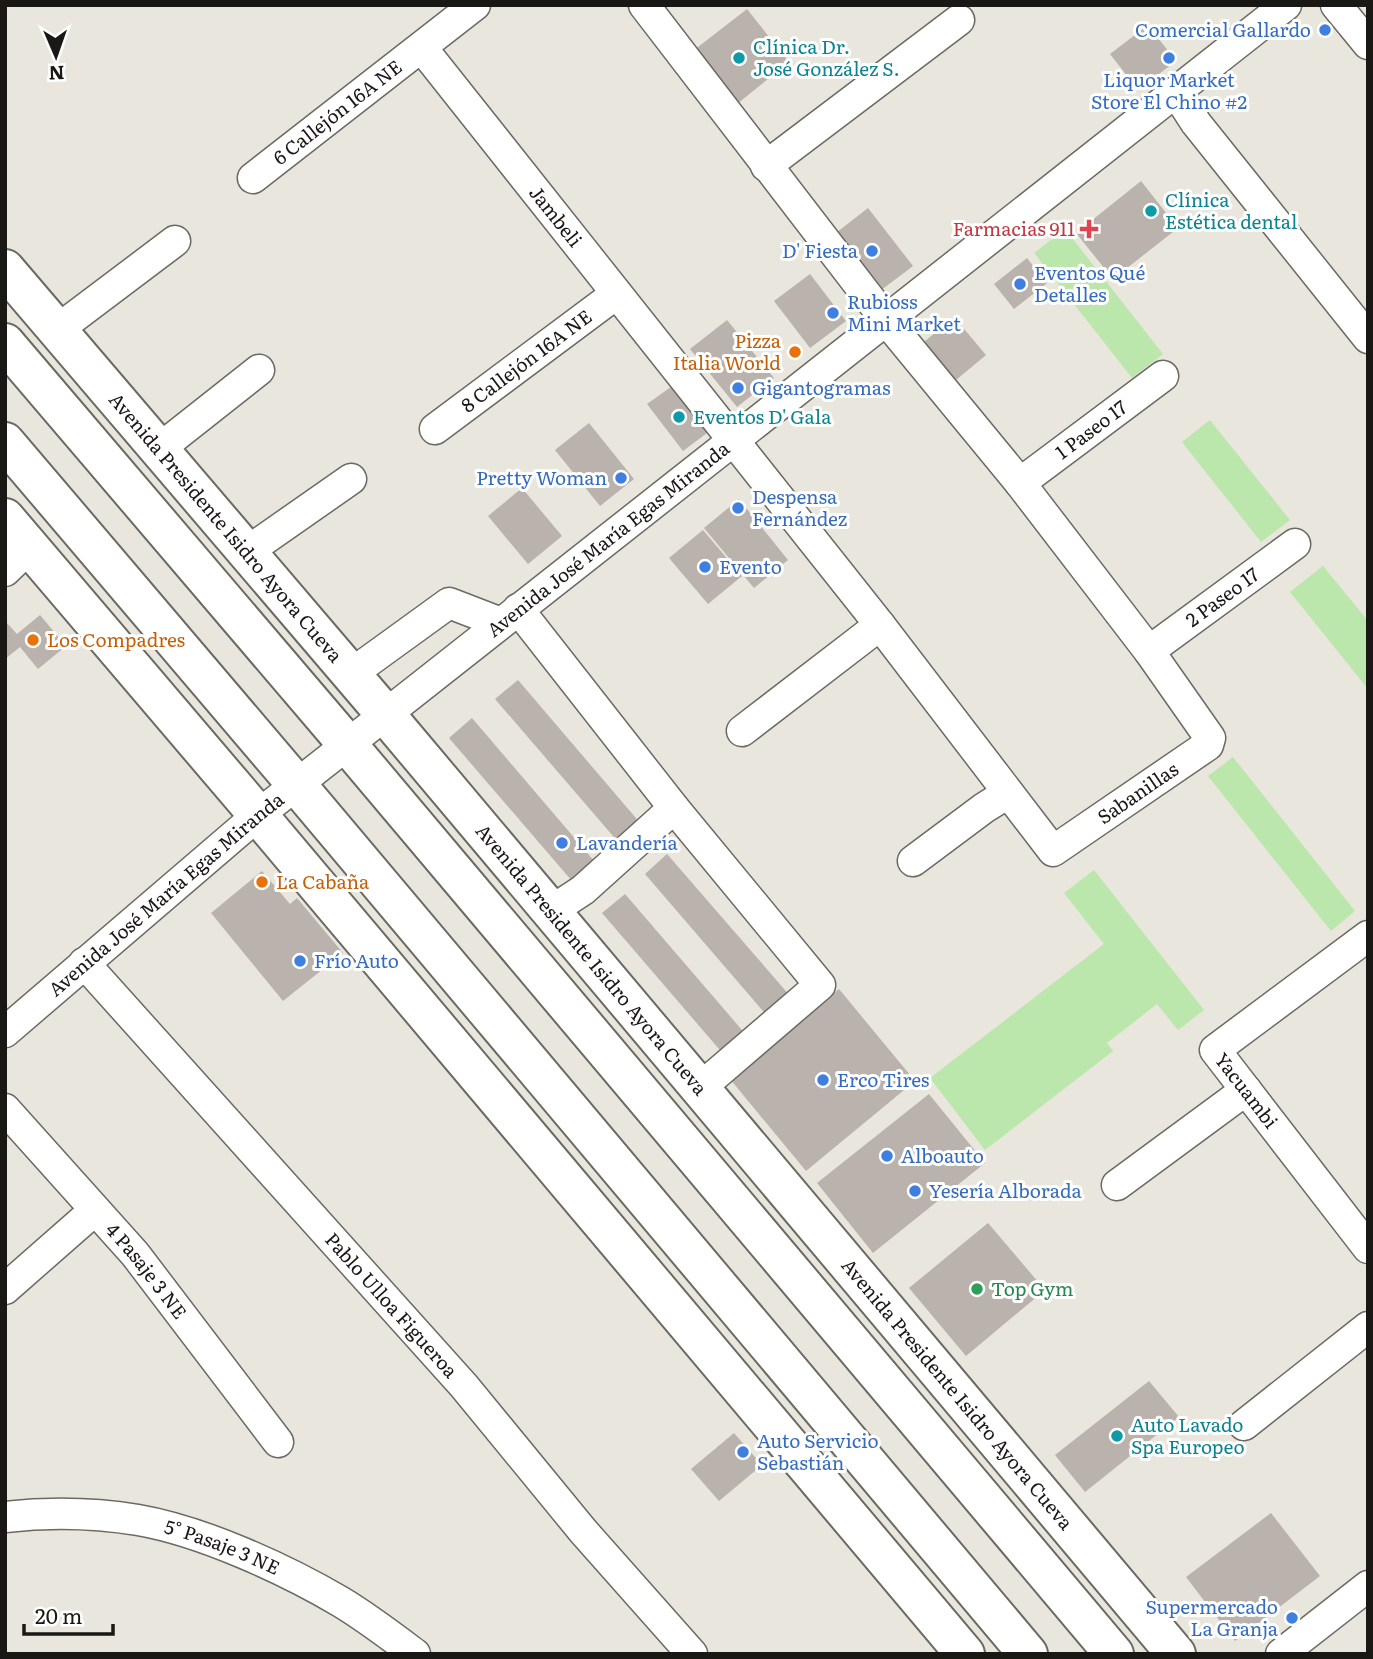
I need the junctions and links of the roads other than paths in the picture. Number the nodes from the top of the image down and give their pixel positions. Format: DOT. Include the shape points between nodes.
graph roads {
  1 [pos="475,5"];
  2 [pos="644,5"];
  3 [pos="1286,5"];
  4 [pos="1336,5"];
  5 [pos="959,20"];
  6 [pos="1368,44"];
  7 [pos="422,48"];
  8 [pos="1176,92"];
  9 [pos="766,166"];
  10 [pos="253,178"];
  11 [pos="175,241"];
  12 [pos="5,269"];
  13 [pos="616,294"];
  14 [pos="886,320"];
  15 [pos="57,330"];
  16 [pos="1368,338"];
  17 [pos="5,343"];
  18 [pos="258,370"];
  19 [pos="1163,376"];
  20 [pos="435,429"];
  21 [pos="732,441"];
  22 [pos="5,442"];
  23 [pos="159,449"];
  24 [pos="351,479"];
  25 [pos="1020,483"];
  26 [pos="5,519"];
  27 [pos="1295,544"];
  28 [pos="248,553"];
  29 [pos="17,559"];
  30 [pos="509,617"];
  31 [pos="880,625"];
  32 [pos="1149,652"];
  33 [pos="351,674"];
  34 [pos="385,714"];
  35 [pos="742,731"];
  36 [pos="347,744"];
  37 [pos="296,784"];
  38 [pos="1008,793"];
  39 [pos="674,808"];
  40 [pos="258,815"];
  41 [pos="913,861"];
  42 [pos="551,911"];
  43 [pos="1368,936"];
  44 [pos="84,963"];
  45 [pos="5,1032"];
  46 [pos="699,1087"];
  47 [pos="1246,1090"];
  48 [pos="5,1109"];
  49 [pos="1117,1185"];
  50 [pos="95,1210"];
  51 [pos="1368,1248"];
  52 [pos="5,1289"];
  53 [pos="1368,1327"];
  54 [pos="1244,1425"];
  55 [pos="278,1442"];
  56 [pos="5,1517"];
  57 [pos="1368,1586"];
  58 [pos="415,1654"];
  59 [pos="692,1654"];
  60 [pos="965,1654"];
  61 [pos="1028,1654"];
  62 [pos="1114,1654"];
  63 [pos="1176,1654"];
  64 [pos="1281,1654"];
  1 -- 7 [label="street"];
  2 -- 9 [label="street"];
  3 -- 8 [label="street, Avenida José María Egas Miranda"];
  4 -- 6 [label="street"];
  5 -- 9 [label="street"];
  7 -- 10 [label="street, 6 Callejón 16A NE"];
  7 -- 13 [label="street, Jambeli"];
  8 -- 14 [label="street, Avenida José María Egas Miranda"];
  8 -- 16 [label="street"];
  9 -- 14 [label="street"];
  11 -- 15 [label="street"];
  12 -- 15 [label="main road, Avenida Presidente Isidro Ayora Cueva"];
  13 -- 20 [label="street, 8 Callejón 16A NE"];
  13 -- 21 [label="street, Jambeli"];
  14 -- 21 [label="street, Avenida José María Egas Miranda"];
  14 -- 25 [label="street, Sabanillas"];
  15 -- 23 [label="main road, Avenida Presidente Isidro Ayora Cueva"];
  17 -- 36 [label="main road"];
  18 -- 23 [label="street"];
  19 -- 25 [label="street, 1 Paseo 17"];
  21 -- 30 [label="street, Avenida José María Egas Miranda"];
  21 -- 31 [label="street, Sabanillas"];
  22 -- 37 [label="main road"];
  23 -- 28 [label="main road, Avenida Presidente Isidro Ayora Cueva"];
  24 -- 28 [label="street"];
  25 -- 32 [label="street, Sabanillas"];
  26 -- 29 [label="main road"];
  27 -- 32 [label="street, 2 Paseo 17"];
  28 -- 33 [label="main road, Avenida Presidente Isidro Ayora Cueva"];
  29 -- 40 [label="main road"];
  30 -- 33 [label="street" via="449,603"];
  30 -- 34 [label="street, Avenida José María Egas Miranda"];
  30 -- 39 [label="street"];
  31 -- 35 [label="street"];
  31 -- 38 [label="street, Sabanillas"];
  32 -- 38 [label="street, Sabanillas" via="1210,738 1208,745 1053,851"];
  33 -- 34 [label="main road, Avenida Presidente Isidro Ayora Cueva"];
  34 -- 36 [label="street, Avenida José María Egas Miranda"];
  34 -- 42 [label="main road, Avenida Presidente Isidro Ayora Cueva"];
  36 -- 37 [label="street, Avenida José María Egas Miranda"];
  36 -- 62 [label="main road"];
  37 -- 40 [label="street, Avenida José María Egas Miranda"];
  37 -- 61 [label="main road"];
  38 -- 41 [label="street"];
  39 -- 42 [label="street" via="583,890"];
  39 -- 46 [label="street" via="820,985"];
  40 -- 44 [label="street, Avenida José María Egas Miranda"];
  40 -- 60 [label="main road"];
  42 -- 46 [label="main road, Avenida Presidente Isidro Ayora Cueva"];
  43 -- 47 [label="street, Yacuambi" via="1216,1048"];
  44 -- 45 [label="street, Avenida José María Egas Miranda"];
  44 -- 59 [label="street, Pablo Ulloa Figueroa" via="464,1386"];
  46 -- 63 [label="main road, Avenida Presidente Isidro Ayora Cueva"];
  47 -- 49 [label="street"];
  47 -- 51 [label="street, Yacuambi"];
  48 -- 50 [label="street, 4 Pasaje 3 NE"];
  50 -- 52 [label="street"];
  50 -- 55 [label="street, 4 Pasaje 3 NE" via="135,1254"];
  53 -- 54 [label="street"];
  56 -- 58 [label="street, 5° Pasaje 3 NE" via="103,1516 178,1530 292,1576 342,1603"];
  57 -- 64 [label="street"];
}
